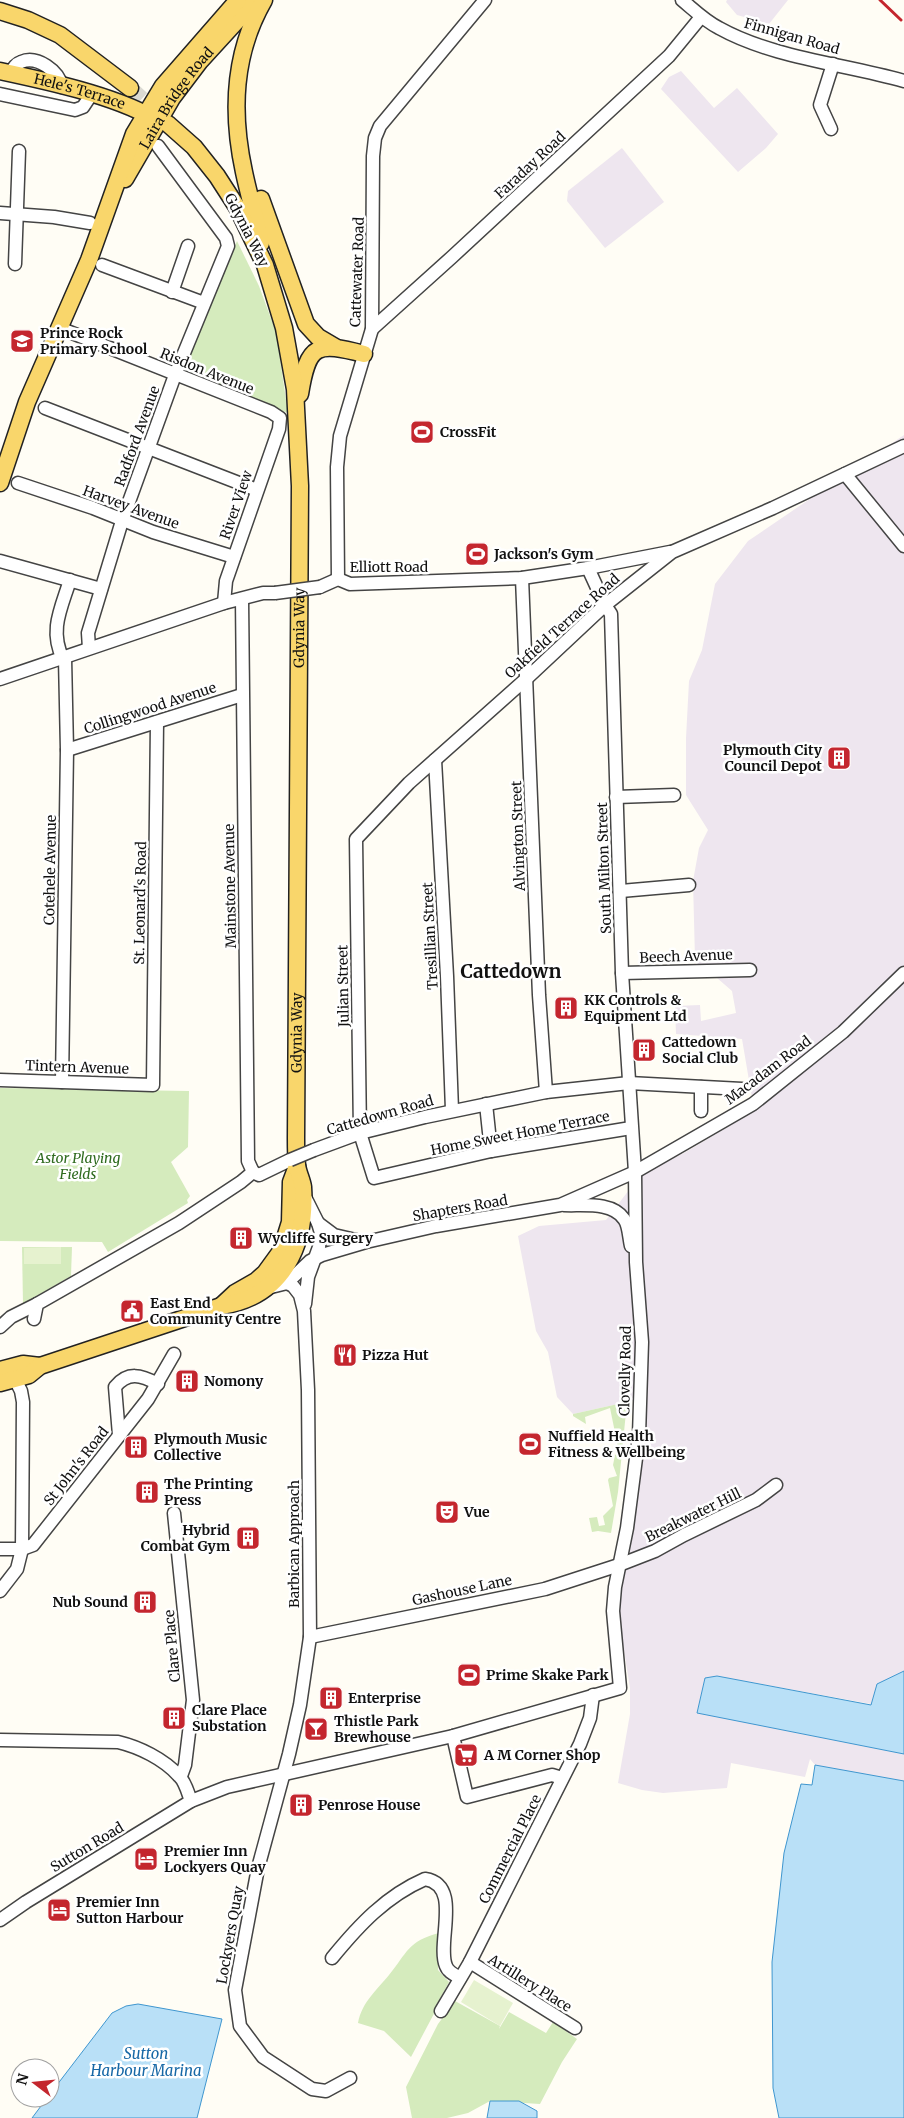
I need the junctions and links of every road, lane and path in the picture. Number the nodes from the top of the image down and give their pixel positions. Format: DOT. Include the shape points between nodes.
graph roads {
  1 [pos="238,0"];
  2 [pos="256,0"];
  3 [pos="264,0"];
  4 [pos="485,0"];
  5 [pos="682,0"];
  6 [pos="0,11"];
  7 [pos="701,17"];
  8 [pos="833,64"];
  9 [pos="5,73"];
  10 [pos="904,80"];
  11 [pos="130,88"];
  12 [pos="0,94"];
  13 [pos="91,95"];
  14 [pos="157,119"];
  15 [pos="831,129"];
  16 [pos="238,139"];
  17 [pos="158,146"];
  18 [pos="19,151"];
  19 [pos="0,213"];
  20 [pos="16,214"];
  21 [pos="90,223"];
  22 [pos="188,246"];
  23 [pos="16,264"];
  24 [pos="102,265"];
  25 [pos="265,265"];
  26 [pos="172,292"];
  27 [pos="204,303"];
  28 [pos="372,329"];
  29 [pos="67,331"];
  30 [pos="335,347"];
  31 [pos="364,354"];
  32 [pos="176,374"];
  33 [pos="46,408"];
  34 [pos="280,418"];
  35 [pos="298,419"];
  36 [pos="904,446"];
  37 [pos="148,449"];
  38 [pos="845,474"];
  39 [pos="0,483"];
  40 [pos="18,484"];
  41 [pos="257,490"];
  42 [pos="122,521"];
  43 [pos="904,546"];
  44 [pos="672,552"];
  45 [pos="234,557"];
  46 [pos="0,561"];
  47 [pos="588,568"];
  48 [pos="522,578"];
  49 [pos="338,579"];
  50 [pos="70,580"];
  51 [pos="102,589"];
  52 [pos="242,599"];
  53 [pos="224,603"];
  54 [pos="604,604"];
  55 [pos="89,648"];
  56 [pos="64,659"];
  57 [pos="0,679"];
  58 [pos="526,679"];
  59 [pos="242,695"];
  60 [pos="156,722"];
  61 [pos="67,750"];
  62 [pos="435,760"];
  63 [pos="674,795"];
  64 [pos="616,796"];
  65 [pos="356,839"];
  66 [pos="689,885"];
  67 [pos="621,891"];
  68 [pos="750,970"];
  69 [pos="622,973"];
  70 [pos="904,973"];
  71 [pos="0,1080"];
  72 [pos="62,1082"];
  73 [pos="629,1083"];
  74 [pos="153,1085"];
  75 [pos="701,1087"];
  76 [pos="742,1089"];
  77 [pos="546,1092"];
  78 [pos="486,1104"];
  79 [pos="452,1110"];
  80 [pos="702,1110"];
  81 [pos="631,1128"];
  82 [pos="360,1133"];
  83 [pos="490,1151"];
  84 [pos="297,1166"];
  85 [pos="253,1172"];
  86 [pos="635,1172"];
  87 [pos="303,1192"];
  88 [pos="560,1204"];
  89 [pos="318,1222"];
  90 [pos="366,1242"];
  91 [pos="316,1258"];
  92 [pos="636,1262"];
  93 [pos="287,1283"];
  94 [pos="267,1288"];
  95 [pos="37,1304"];
  96 [pos="221,1306"];
  97 [pos="304,1311"];
  98 [pos="34,1319"];
  99 [pos="0,1327"];
  100 [pos="174,1354"];
  101 [pos="40,1366"];
  102 [pos="0,1370"];
  103 [pos="7,1381"];
  104 [pos="158,1384"];
  105 [pos="119,1435"];
  106 [pos="776,1485"];
  107 [pos="174,1512"];
  108 [pos="22,1549"];
  109 [pos="0,1550"];
  110 [pos="619,1565"];
  111 [pos="0,1591"];
  112 [pos="310,1637"];
  113 [pos="620,1688"];
  114 [pos="593,1695"];
  115 [pos="453,1736"];
  116 [pos="0,1740"];
  117 [pos="285,1774"];
  118 [pos="181,1776"];
  119 [pos="562,1778"];
  120 [pos="191,1801"];
  121 [pos="0,1920"];
  122 [pos="332,1958"];
  123 [pos="470,1962"];
  124 [pos="460,1978"];
  125 [pos="441,2011"];
  126 [pos="575,2028"];
  127 [pos="350,2078"];
  1 -- 14 [label="main road, Laira Bridge Road" via="178,67"];
  2 -- 14 [label="main road, Laira Bridge Road" via="200,61"];
  3 -- 16 [label="main road" via="252,23 241,57 236,93"];
  4 -- 28 [label="street, Cattewater Road" via="380,126 375,138"];
  5 -- 7 [label="street, Finnigan Road"];
  6 -- 11 [label="main road" via="60,35"];
  7 -- 8 [label="street, Finnigan Road" via="743,39"];
  7 -- 28 [label="street, Faraday Road" via="669,56"];
  8 -- 10 [label="street, Finnigan Road"];
  8 -- 15 [label="street" via="820,105"];
  9 -- 13 [label="main road, Hele's Terrace"];
  12 -- 13 [label="street" via="75,110 83,107"];
  13 -- 14 [label="main road, Hele's Terrace"];
  14 -- 25 [label="main road, Gdynia Way" via="194,147 217,176 237,207"];
  14 -- 39 [label="main road, Laira Bridge Road" via="129,146 76,290 27,402"];
  16 -- 25 [label="main road"];
  16 -- 30 [label="main road" via="306,324 318,337"];
  17 -- 27 [label="street, Radford Avenue" via="226,238 228,246"];
  18 -- 20 [label="street"];
  19 -- 20 [label="street"];
  20 -- 21 [label="street"];
  20 -- 23 [label="street"];
  22 -- 26 [label="street"];
  24 -- 26 [label="street"];
  25 -- 35 [label="main road, Gdynia Way" via="286,337"];
  26 -- 27 [label="street"];
  27 -- 32 [label="street, Radford Avenue"];
  28 -- 31 [label="street, Cattewater Road"];
  29 -- 32 [label="street, Risdon Avenue"];
  30 -- 31 [label="main road"];
  30 -- 35 [label="main road" via="316,350 308,362 300,392"];
  31 -- 49 [label="street, Cattewater Road" via="340,436 337,467"];
  32 -- 34 [label="street, Risdon Avenue"];
  32 -- 37 [label="street, Radford Avenue"];
  33 -- 37 [label="street"];
  34 -- 41 [label="street, River View"];
  35 -- 84 [label="main road, Gdynia Way"];
  36 -- 38 [label="street, Oakfield Terrace Road"];
  37 -- 41 [label="street"];
  37 -- 42 [label="street, Radford Avenue"];
  38 -- 43 [label="street"];
  38 -- 44 [label="street, Oakfield Terrace Road"];
  40 -- 42 [label="street, Harvey Avenue" via="93,508"];
  41 -- 45 [label="street, River View"];
  42 -- 45 [label="street, Harvey Avenue"];
  42 -- 51 [label="street, Radford Avenue"];
  44 -- 47 [label="street, Elliott Road"];
  44 -- 54 [label="street, Oakfield Terrace Road"];
  45 -- 53 [label="street, River View" via="226,581"];
  46 -- 50 [label="street"];
  47 -- 48 [label="street, Elliott Road"];
  47 -- 54 [label="street, South Milton Street"];
  48 -- 49 [label="street, Elliott Road" via="350,584"];
  48 -- 58 [label="street, Alvington Street"];
  49 -- 52 [label="street, Elliott Road, bridge" via="320,587 263,593"];
  50 -- 51 [label="street"];
  50 -- 56 [label="street, Cotehele Avenue" via="55,626 56,646"];
  51 -- 55 [label="street, Radford Avenue" via="88,634"];
  52 -- 53 [label="street, Elliott Road"];
  52 -- 59 [label="street, Mainstone Avenue"];
  53 -- 55 [label="street, Elliott Road"];
  54 -- 58 [label="street, Oakfield Terrace Road"];
  54 -- 64 [label="street, South Milton Street" via="611,614"];
  55 -- 56 [label="street, Elliott Road"];
  56 -- 57 [label="street, Elliott Road"];
  56 -- 61 [label="street, Cotehele Avenue"];
  58 -- 62 [label="street, Oakfield Terrace Road"];
  58 -- 77 [label="street, Alvington Street"];
  59 -- 60 [label="street, Collingwood Avenue"];
  59 -- 85 [label="street, Mainstone Avenue" via="248,1161"];
  60 -- 61 [label="street, Collingwood Avenue"];
  60 -- 74 [label="street, St. Leonard's Road"];
  61 -- 72 [label="street, Cotehele Avenue"];
  62 -- 65 [label="street, Oakfield Terrace Road"];
  62 -- 79 [label="street, Tresillian Street"];
  63 -- 64 [label="street"];
  64 -- 67 [label="street, South Milton Street"];
  65 -- 82 [label="street, Julian Street"];
  66 -- 67 [label="street"];
  67 -- 69 [label="street, South Milton Street"];
  68 -- 69 [label="street, Beech Avenue"];
  69 -- 73 [label="street, South Milton Street"];
  70 -- 86 [label="street, Macadam Road" via="843,1032 753,1104"];
  71 -- 72 [label="street, Tintern Avenue"];
  72 -- 74 [label="street, Tintern Avenue"];
  73 -- 75 [label="street, Cattedown Road"];
  73 -- 77 [label="street, Cattedown Road"];
  73 -- 81 [label="street, South Milton Street"];
  75 -- 76 [label="street, Cattedown Road"];
  75 -- 80 [label="street"];
  77 -- 78 [label="street, Cattedown Road"];
  78 -- 79 [label="street, Cattedown Road"];
  78 -- 83 [label="street"];
  79 -- 82 [label="street, Cattedown Road"];
  81 -- 83 [label="street, Home Sweet Home Terrace"];
  81 -- 86 [label="street, South Milton Street"];
  82 -- 83 [label="street, Home Sweet Home Terrace" via="374,1178"];
  82 -- 85 [label="street, Cattedown Road, bridge" via="278,1164 259,1175"];
  84 -- 87 [label="main road, Gdynia Way"];
  84 -- 96 [label="main road, Gdynia Way" via="291,1182 290,1222 281,1251 265,1273 235,1292"];
  85 -- 95 [label="street, Cattedown Road" via="179,1223"];
  86 -- 88 [label="street, Shapters Road"];
  86 -- 92 [label="street, Clovelly Road"];
  87 -- 89 [label="street, Barbican Approach"];
  87 -- 94 [label="main road, Gdynia Way" via="302,1226 297,1245 285,1269"];
  88 -- 90 [label="street, Shapters Road"];
  88 -- 92 [label="street, Shapters Road" via="604,1207 617,1212 625,1219"];
  89 -- 90 [label="street, Shapters Road" via="334,1235"];
  89 -- 91 [label="street, Barbican Approach" via="320,1241"];
  90 -- 91 [label="street, Shapters Road"];
  91 -- 93 [label="street, Shapters Road"];
  91 -- 97 [label="street, Barbican Approach" via="308,1277"];
  92 -- 110 [label="street, Clovelly Road" via="642,1342 639,1435"];
  93 -- 94 [label="street"];
  93 -- 97 [label="street, Barbican Approach" via="300,1295"];
  94 -- 96 [label="main road, Gdynia Way" via="239,1304"];
  95 -- 98 [label="street"];
  95 -- 99 [label="street, Cattedown Road" via="11,1317"];
  96 -- 101 [label="main road, Gdynia Way"];
  97 -- 112 [label="street, Barbican Approach" via="308,1390"];
  100 -- 104 [label="street, St John's Road"];
  101 -- 102 [label="main road, Gdynia Way" via="23,1364"];
  101 -- 103 [label="main road, Gdynia Way" via="29,1375"];
  103 -- 108 [label="street" via="21,1391 23,1402"];
  104 -- 105 [label="street, St John's Road"];
  104 -- 105 [label="street" via="129,1375 115,1387"];
  105 -- 108 [label="street, St John's Road" via="33,1545"];
  106 -- 110 [label="street, Breakwater Hill" via="756,1500 655,1552"];
  107 -- 118 [label="street, Clare Place" via="193,1700 186,1765"];
  108 -- 109 [label="street"];
  108 -- 111 [label="street" via="17,1569"];
  110 -- 112 [label="street, Gashouse Lane" via="545,1588"];
  110 -- 113 [label="street, Clovelly Road" via="613,1611"];
  112 -- 117 [label="street, Barbican Approach"];
  113 -- 114 [label="street, Sutton Road"];
  114 -- 115 [label="street, Sutton Road"];
  114 -- 119 [label="street, Commercial Place" via="590,1718"];
  115 -- 117 [label="street, Sutton Road"];
  115 -- 119 [label="street" via="467,1797 552,1775"];
  116 -- 118 [label="street" via="118,1742 133,1745"];
  117 -- 120 [label="street, Sutton Road" via="227,1787"];
  117 -- 127 [label="street, Lockyers Quay" via="258,1868 240,1954 235,1990 240,2026 263,2057 312,2089 326,2090"];
  118 -- 120 [label="street"];
  119 -- 123 [label="street, Commercial Place"];
  120 -- 121 [label="street, Sutton Road"];
  122 -- 124 [label="street" via="358,1926 387,1901 425,1879 432,1880 439,1886 447,1907 445,1963 451,1973"];
  123 -- 124 [label="street, Commercial Place"];
  123 -- 126 [label="street, Artillery Place"];
  124 -- 125 [label="street, Commercial Place"];
}
